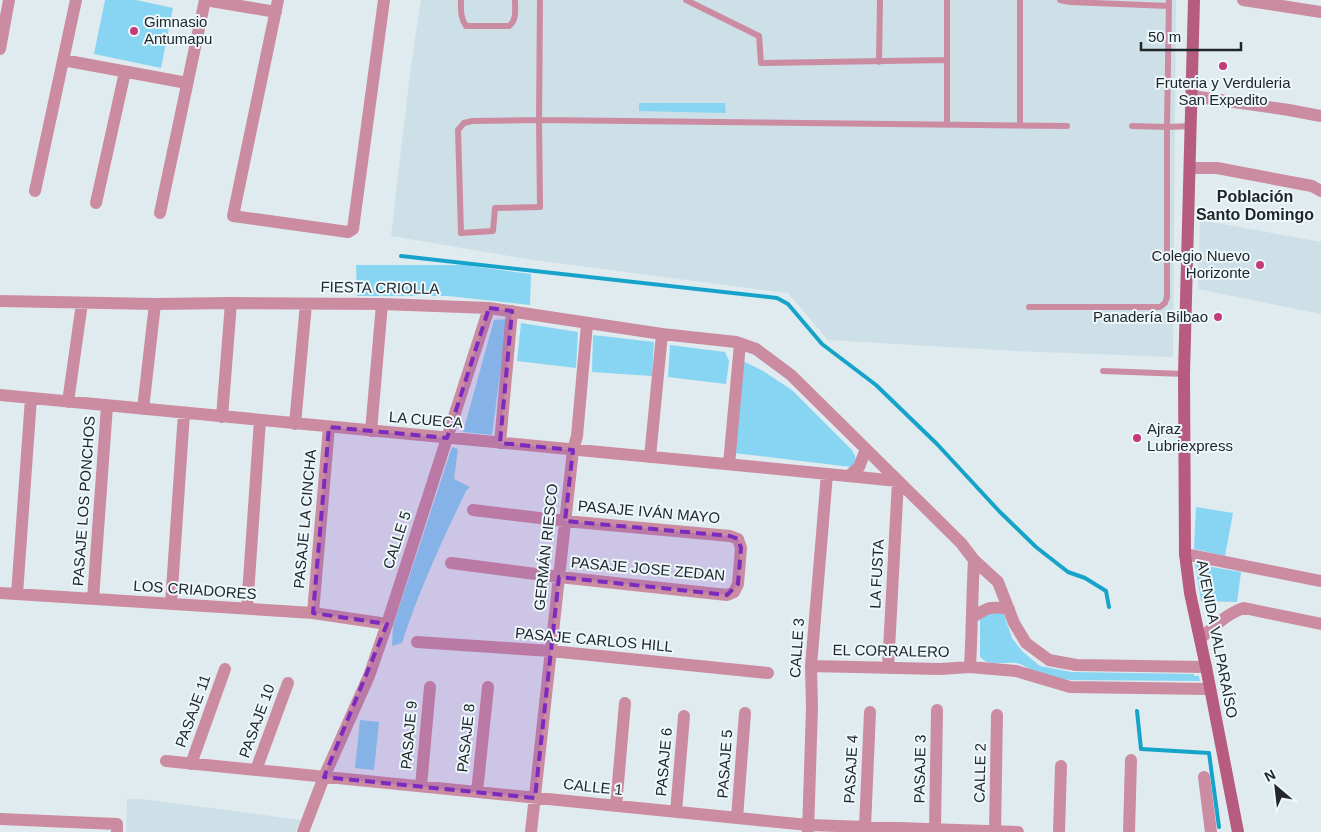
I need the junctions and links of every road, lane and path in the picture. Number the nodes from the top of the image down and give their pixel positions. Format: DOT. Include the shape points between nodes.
graph roads {
  1 [pos="9,0"];
  2 [pos="76,0"];
  3 [pos="205,0"];
  4 [pos="384,0"];
  5 [pos="461,0"];
  6 [pos="515,0"];
  7 [pos="540,0"];
  8 [pos="686,0"];
  9 [pos="880,0"];
  10 [pos="947,0"];
  11 [pos="1020,0"];
  12 [pos="1060,0"];
  13 [pos="1194,0"];
  14 [pos="1243,0"];
  15 [pos="1169,3"];
  16 [pos="1306,4"];
  17 [pos="277,6"];
  18 [pos="1321,12"];
  19 [pos="0,49"];
  20 [pos="63,60"];
  21 [pos="947,60"];
  22 [pos="879,62"];
  23 [pos="124,72"];
  24 [pos="187,84"];
  25 [pos="1192,96"];
  26 [pos="1321,116"];
  27 [pos="539,120"];
  28 [pos="947,124"];
  29 [pos="1020,125"];
  30 [pos="1067,126"];
  31 [pos="1132,126"];
  32 [pos="1191,126"];
  33 [pos="1167,127"];
  34 [pos="1190,168"];
  35 [pos="35,191"];
  36 [pos="1321,191"];
  37 [pos="96,203"];
  38 [pos="160,212"];
  39 [pos="0,301"];
  40 [pos="82,302"];
  41 [pos="231,303"];
  42 [pos="155,304"];
  43 [pos="306,304"];
  44 [pos="382,304"];
  45 [pos="1029,307"];
  46 [pos="489,308"];
  47 [pos="512,311"];
  48 [pos="587,324"];
  49 [pos="662,334"];
  50 [pos="740,344"];
  51 [pos="1103,371"];
  52 [pos="1184,374"];
  53 [pos="0,395"];
  54 [pos="31,398"];
  55 [pos="68,402"];
  56 [pos="107,406"];
  57 [pos="143,409"];
  58 [pos="184,413"];
  59 [pos="222,417"];
  60 [pos="260,420"];
  61 [pos="296,424"];
  62 [pos="329,427"];
  63 [pos="371,431"];
  64 [pos="447,438"];
  65 [pos="500,443"];
  66 [pos="866,449"];
  67 [pos="573,450"];
  68 [pos="650,457"];
  69 [pos="729,464"];
  70 [pos="827,474"];
  71 [pos="848,476"];
  72 [pos="898,481"];
  73 [pos="473,510"];
  74 [pos="565,520"];
  75 [pos="1184,554"];
  76 [pos="974,560"];
  77 [pos="451,563"];
  78 [pos="559,578"];
  79 [pos="1321,581"];
  80 [pos="734,592"];
  81 [pos="0,593"];
  82 [pos="17,594"];
  83 [pos="93,599"];
  84 [pos="171,604"];
  85 [pos="247,609"];
  86 [pos="1009,609"];
  87 [pos="313,614"];
  88 [pos="972,617"];
  89 [pos="387,624"];
  90 [pos="1321,624"];
  91 [pos="1200,639"];
  92 [pos="418,642"];
  93 [pos="551,651"];
  94 [pos="811,666"];
  95 [pos="970,667"];
  96 [pos="1206,667"];
  97 [pos="888,668"];
  98 [pos="225,669"];
  99 [pos="768,673"];
  100 [pos="288,683"];
  101 [pos="430,687"];
  102 [pos="488,687"];
  103 [pos="1210,689"];
  104 [pos="625,703"];
  105 [pos="937,710"];
  106 [pos="870,712"];
  107 [pos="745,713"];
  108 [pos="997,715"];
  109 [pos="684,716"];
  110 [pos="1131,760"];
  111 [pos="166,761"];
  112 [pos="191,764"];
  113 [pos="1061,766"];
  114 [pos="256,770"];
  115 [pos="324,777"];
  116 [pos="1204,777"];
  117 [pos="421,786"];
  118 [pos="478,792"];
  119 [pos="535,798"];
  120 [pos="616,806"];
  121 [pos="676,812"];
  122 [pos="737,818"];
  123 [pos="0,819"];
  124 [pos="865,827"];
  125 [pos="117,828"];
  126 [pos="808,828"];
  127 [pos="935,829"];
  128 [pos="303,832"];
  129 [pos="531,832"];
  130 [pos="995,832"];
  131 [pos="1018,832"];
  132 [pos="1059,832"];
  133 [pos="1129,832"];
  134 [pos="1211,832"];
  135 [pos="1238,832"];
  1 -- 19 [label="street"];
  2 -- 20 [label="street"];
  3 -- 17 [label="street"];
  3 -- 24 [label="street"];
  4 -- 17 [label="street" via="353,229 348,232 233,216"];
  5 -- 6 [label="lane" via="462,20 466,26 508,26 515,18"];
  7 -- 27 [label="lane"];
  8 -- 22 [label="lane" via="759,36 760,64"];
  9 -- 22 [label="lane"];
  10 -- 21 [label="lane"];
  11 -- 29 [label="lane"];
  12 -- 15 [label="lane"];
  13 -- 25 [label="main road, AVENIDA VALPARAÍSO"];
  14 -- 16 [label="street"];
  15 -- 33 [label="lane"];
  16 -- 18 [label="street"];
  20 -- 23 [label="street"];
  20 -- 35 [label="street"];
  21 -- 22 [label="lane"];
  21 -- 28 [label="lane"];
  23 -- 24 [label="street"];
  23 -- 37 [label="street"];
  24 -- 38 [label="street"];
  25 -- 26 [label="street"];
  25 -- 32 [label="main road, AVENIDA VALPARAÍSO"];
  27 -- 27 [label="lane" via="472,122 464,123 458,130 461,232 493,231 495,208 540,207"];
  27 -- 28 [label="lane"];
  28 -- 29 [label="lane"];
  29 -- 30 [label="lane"];
  31 -- 33 [label="lane"];
  32 -- 33 [label="lane"];
  32 -- 34 [label="main road, AVENIDA VALPARAÍSO"];
  33 -- 45 [label="lane" via="1165,303 1160,307"];
  34 -- 36 [label="street" via="1217,168 1312,186"];
  34 -- 52 [label="main road, AVENIDA VALPARAÍSO"];
  39 -- 40 [label="street, FIESTA CRIOLLA"];
  40 -- 42 [label="street, FIESTA CRIOLLA"];
  40 -- 55 [label="street"];
  41 -- 42 [label="street, FIESTA CRIOLLA"];
  41 -- 43 [label="street, FIESTA CRIOLLA"];
  41 -- 59 [label="street"];
  42 -- 57 [label="street"];
  43 -- 44 [label="street, FIESTA CRIOLLA"];
  43 -- 61 [label="street"];
  44 -- 46 [label="street, FIESTA CRIOLLA"];
  44 -- 63 [label="street"];
  46 -- 47 [label="street, FIESTA CRIOLLA"];
  46 -- 64 [label="street, CALLE 5"];
  47 -- 48 [label="street, FIESTA CRIOLLA"];
  47 -- 65 [label="street"];
  48 -- 49 [label="street, FIESTA CRIOLLA"];
  48 -- 67 [label="street, GERMÁN RIESCO"];
  49 -- 50 [label="street, FIESTA CRIOLLA"];
  49 -- 68 [label="street"];
  50 -- 66 [label="street, FIESTA CRIOLLA" via="756,349 791,375"];
  50 -- 69 [label="street"];
  51 -- 52 [label="lane"];
  52 -- 75 [label="main road, AVENIDA VALPARAÍSO"];
  53 -- 54 [label="street, LA CUECA"];
  54 -- 55 [label="street, LA CUECA"];
  54 -- 82 [label="street"];
  55 -- 56 [label="street, LA CUECA"];
  56 -- 57 [label="street, LA CUECA"];
  56 -- 83 [label="street, PASAJE LOS PONCHOS"];
  57 -- 58 [label="street, LA CUECA"];
  58 -- 59 [label="street, LA CUECA"];
  58 -- 84 [label="street"];
  59 -- 60 [label="street, LA CUECA"];
  60 -- 61 [label="street, LA CUECA"];
  60 -- 85 [label="street"];
  61 -- 62 [label="street, LA CUECA"];
  62 -- 63 [label="street, LA CUECA"];
  62 -- 87 [label="street, PASAJE LA CINCHA"];
  63 -- 64 [label="street, LA CUECA"];
  64 -- 65 [label="street, LA CUECA"];
  64 -- 89 [label="street, CALLE 5"];
  65 -- 67 [label="street, LA CUECA"];
  66 -- 71 [label="street" via="860,467"];
  66 -- 72 [label="street, FIESTA CRIOLLA"];
  67 -- 68 [label="street, LA CUECA"];
  67 -- 74 [label="street, GERMÁN RIESCO"];
  68 -- 69 [label="street, LA CUECA"];
  69 -- 70 [label="street, LA CUECA"];
  70 -- 71 [label="street, LA CUECA"];
  70 -- 94 [label="street, CALLE 3"];
  71 -- 72 [label="street, LA CUECA"];
  72 -- 76 [label="street, FIESTA CRIOLLA"];
  72 -- 97 [label="street, LA FUSTA"];
  73 -- 74 [label="street, PASAJE IVÁN MAYO"];
  74 -- 78 [label="street, GERMÁN RIESCO"];
  74 -- 80 [label="street, PASAJE IVÁN MAYO" via="730,536 738,540 741,548 738,584"];
  75 -- 79 [label="street"];
  75 -- 91 [label="main road, AVENIDA VALPARAÍSO"];
  76 -- 86 [label="street, FIESTA CRIOLLA" via="998,582"];
  76 -- 88 [label="street"];
  77 -- 78 [label="street, PASAJE JOSE ZEDAN"];
  78 -- 80 [label="street, PASAJE JOSE ZEDAN" via="727,595"];
  78 -- 93 [label="street, GERMÁN RIESCO"];
  81 -- 82 [label="street, LOS CRIADORES"];
  82 -- 83 [label="street, LOS CRIADORES"];
  83 -- 84 [label="street, LOS CRIADORES"];
  84 -- 85 [label="street, LOS CRIADORES"];
  85 -- 87 [label="street, LOS CRIADORES"];
  86 -- 88 [label="street" via="987,608"];
  86 -- 96 [label="street, FIESTA CRIOLLA" via="1026,643 1049,660 1076,665"];
  87 -- 89 [label="street, LOS CRIADORES"];
  88 -- 95 [label="street"];
  89 -- 115 [label="street, CALLE 5"];
  90 -- 91 [label="street" via="1244,608"];
  91 -- 96 [label="main road, AVENIDA VALPARAÍSO"];
  92 -- 93 [label="street, PASAJE CARLOS HILL"];
  93 -- 99 [label="street, PASAJE CARLOS HILL"];
  93 -- 119 [label="street, GERMÁN RIESCO"];
  94 -- 97 [label="street, EL CORRALERO"];
  94 -- 126 [label="street, CALLE 3"];
  95 -- 97 [label="street, EL CORRALERO"];
  95 -- 103 [label="street, EL CORRALERO" via="1016,671 1070,687"];
  96 -- 103 [label="main road, AVENIDA VALPARAÍSO"];
  98 -- 112 [label="street, PASAJE 11"];
  100 -- 114 [label="street, PASAJE 10"];
  101 -- 117 [label="street, PASAJE 9"];
  102 -- 118 [label="street, PASAJE 8"];
  103 -- 135 [label="main road, AVENIDA VALPARAÍSO"];
  104 -- 120 [label="street"];
  105 -- 127 [label="street, PASAJE 3"];
  106 -- 124 [label="street, PASAJE 4"];
  107 -- 122 [label="street, PASAJE 5"];
  108 -- 130 [label="street, CALLE 2"];
  109 -- 121 [label="street, PASAJE 6"];
  110 -- 133 [label="street"];
  111 -- 112 [label="street, CALLE 1"];
  112 -- 114 [label="street, CALLE 1"];
  113 -- 132 [label="street"];
  114 -- 115 [label="street, CALLE 1"];
  115 -- 117 [label="street, CALLE 1"];
  115 -- 128 [label="street, CALLE 5"];
  116 -- 134 [label="street"];
  117 -- 118 [label="street, CALLE 1"];
  118 -- 119 [label="street, CALLE 1"];
  119 -- 120 [label="street, CALLE 1"];
  119 -- 129 [label="street, GERMÁN RIESCO"];
  120 -- 121 [label="street, CALLE 1"];
  121 -- 122 [label="street, CALLE 1"];
  122 -- 126 [label="street, CALLE 1"];
  123 -- 125 [label="street"];
  124 -- 126 [label="street, CALLE 1"];
  124 -- 127 [label="street, CALLE 1"];
  127 -- 130 [label="street, CALLE 1"];
  130 -- 131 [label="street, CALLE 1"];
}
